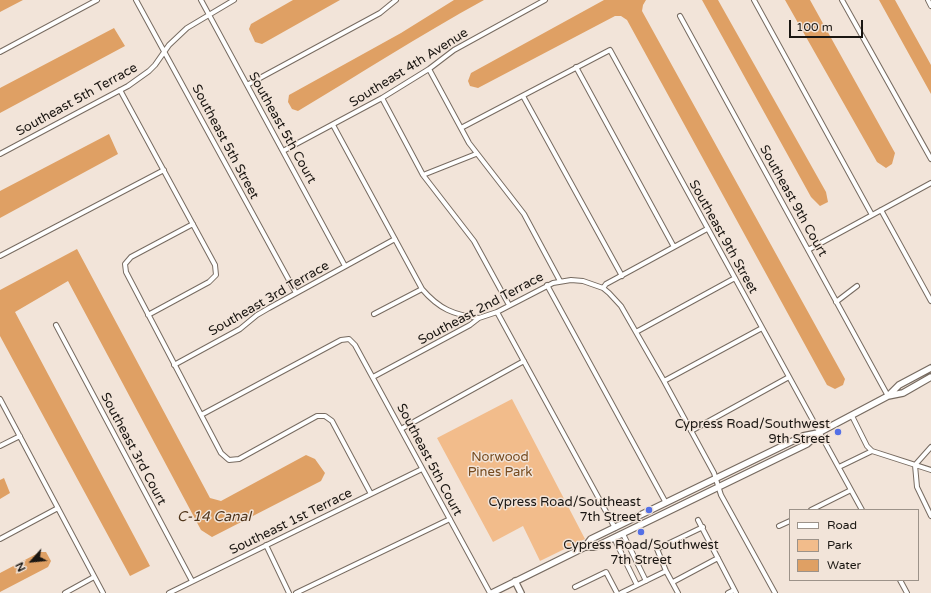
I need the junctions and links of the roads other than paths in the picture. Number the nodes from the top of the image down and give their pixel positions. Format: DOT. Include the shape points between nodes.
graph roads {
  1 [pos="97,0"];
  2 [pos="136,0"];
  3 [pos="200,0"];
  4 [pos="234,0"];
  5 [pos="396,0"];
  6 [pos="545,0"];
  7 [pos="754,0"];
  8 [pos="842,0"];
  9 [pos="928,0"];
  10 [pos="931,6"];
  11 [pos="208,14"];
  12 [pos="680,16"];
  13 [pos="0,52"];
  14 [pos="165,52"];
  15 [pos="576,67"];
  16 [pos="429,69"];
  17 [pos="247,85"];
  18 [pos="120,90"];
  19 [pos="523,96"];
  20 [pos="382,98"];
  21 [pos="333,125"];
  22 [pos="461,128"];
  23 [pos="283,151"];
  24 [pos="0,154"];
  25 [pos="476,154"];
  26 [pos="931,159"];
  27 [pos="164,170"];
  28 [pos="423,174"];
  29 [pos="931,183"];
  30 [pos="880,210"];
  31 [pos="872,215"];
  32 [pos="193,224"];
  33 [pos="707,229"];
  34 [pos="395,239"];
  35 [pos="674,247"];
  36 [pos="808,250"];
  37 [pos="0,256"];
  38 [pos="345,266"];
  39 [pos="622,276"];
  40 [pos="735,278"];
  41 [pos="560,281"];
  42 [pos="547,285"];
  43 [pos="857,286"];
  44 [pos="603,288"];
  45 [pos="422,289"];
  46 [pos="296,293"];
  47 [pos="931,301"];
  48 [pos="836,302"];
  49 [pos="509,305"];
  50 [pos="497,312"];
  51 [pos="374,314"];
  52 [pos="148,315"];
  53 [pos="479,318"];
  54 [pos="56,325"];
  55 [pos="762,328"];
  56 [pos="636,332"];
  57 [pos="524,361"];
  58 [pos="174,364"];
  59 [pos="931,368"];
  60 [pos="789,377"];
  61 [pos="373,378"];
  62 [pos="931,378"];
  63 [pos="664,381"];
  64 [pos="888,396"];
  65 [pos="0,399"];
  66 [pos="201,415"];
  67 [pos="852,416"];
  68 [pos="401,429"];
  69 [pos="691,431"];
  70 [pos="820,432"];
  71 [pos="20,436"];
  72 [pos="0,446"];
  73 [pos="931,447"];
  74 [pos="872,451"];
  75 [pos="916,465"];
  76 [pos="839,467"];
  77 [pos="422,469"];
  78 [pos="931,470"];
  79 [pos="716,479"];
  80 [pos="719,487"];
  81 [pos="851,490"];
  82 [pos="371,494"];
  83 [pos="666,503"];
  84 [pos="58,508"];
  85 [pos="813,509"];
  86 [pos="861,509"];
  87 [pos="931,516"];
  88 [pos="450,519"];
  89 [pos="698,520"];
  90 [pos="789,521"];
  91 [pos="779,526"];
  92 [pos="703,527"];
  93 [pos="615,528"];
  94 [pos="623,534"];
  95 [pos="614,538"];
  96 [pos="0,539"];
  97 [pos="266,545"];
  98 [pos="585,547"];
  99 [pos="718,558"];
  100 [pos="666,571"];
  101 [pos="94,577"];
  102 [pos="192,581"];
  103 [pos="515,581"];
  104 [pos="646,581"];
  105 [pos="901,581"];
  106 [pos="672,582"];
  107 [pos="637,585"];
  108 [pos="575,587"];
  109 [pos="735,591"];
  110 [pos="65,593"];
  111 [pos="103,593"];
  112 [pos="169,593"];
  113 [pos="289,593"];
  114 [pos="296,593"];
  115 [pos="491,593"];
  116 [pos="521,593"];
  117 [pos="617,593"];
  118 [pos="621,593"];
  119 [pos="678,593"];
  120 [pos="728,593"];
  121 [pos="775,593"];
  122 [pos="907,593"];
  1 -- 13 [label="street"];
  2 -- 14 [label="street, Southeast 5th Street"];
  3 -- 11 [label="street, Southeast 5th Court"];
  4 -- 11 [label="street, Southeast 5th Terrace"];
  5 -- 17 [label="street" via="380,13"];
  6 -- 16 [label="street, Southeast 4th Avenue" via="454,50"];
  7 -- 31 [label="street"];
  8 -- 26 [label="street"];
  9 -- 10 [label="street"];
  11 -- 14 [label="street, Southeast 5th Terrace" via="187,28"];
  11 -- 17 [label="street, Southeast 5th Court"];
  12 -- 36 [label="street, Southeast 9th Court"];
  14 -- 18 [label="street, Southeast 5th Terrace" via="149,71"];
  14 -- 46 [label="street, Southeast 5th Street"];
  15 -- 19 [label="street"];
  15 -- 33 [label="street, Southeast 9th Street" via="610,50"];
  15 -- 35 [label="street"];
  16 -- 20 [label="street, Southeast 4th Avenue"];
  16 -- 22 [label="street"];
  17 -- 23 [label="street, Southeast 5th Court"];
  18 -- 24 [label="street, Southeast 5th Terrace"];
  18 -- 27 [label="street"];
  19 -- 22 [label="street"];
  19 -- 39 [label="street"];
  20 -- 21 [label="street, Southeast 4th Avenue"];
  20 -- 28 [label="street"];
  21 -- 23 [label="street, Southeast 4th Avenue"];
  21 -- 34 [label="street"];
  22 -- 25 [label="street"];
  23 -- 38 [label="street, Southeast 5th Court"];
  25 -- 28 [label="street"];
  25 -- 41 [label="street" via="521,210"];
  27 -- 32 [label="street"];
  27 -- 37 [label="street"];
  28 -- 49 [label="street" via="474,241"];
  29 -- 30 [label="street"];
  30 -- 31 [label="street"];
  30 -- 47 [label="street"];
  31 -- 36 [label="street"];
  32 -- 52 [label="street" via="215,265 216,275 209,282"];
  32 -- 52 [label="street" via="131,257 125,264 126,274"];
  33 -- 35 [label="street"];
  33 -- 40 [label="street, Southeast 9th Street"];
  34 -- 38 [label="street, Southeast 3rd Terrace"];
  34 -- 45 [label="street"];
  35 -- 39 [label="street"];
  36 -- 48 [label="street, Southeast 9th Court"];
  38 -- 46 [label="street, Southeast 3rd Terrace"];
  39 -- 44 [label="street"];
  40 -- 55 [label="street, Southeast 9th Street"];
  40 -- 56 [label="street"];
  41 -- 42 [label="street, Southeast 2nd Terrace"];
  41 -- 44 [label="street, Southeast 2nd Terrace" via="583,281"];
  42 -- 49 [label="street, Southeast 2nd Terrace"];
  42 -- 83 [label="street"];
  43 -- 48 [label="street"];
  44 -- 56 [label="street" via="621,306"];
  45 -- 51 [label="street"];
  45 -- 53 [label="street" via="441,307 461,316"];
  46 -- 58 [label="street, Southeast 3rd Terrace" via="257,315 240,329"];
  48 -- 64 [label="street, Southeast 9th Court"];
  49 -- 50 [label="street, Southeast 2nd Terrace"];
  50 -- 53 [label="street, Southeast 2nd Terrace"];
  50 -- 57 [label="street"];
  52 -- 58 [label="street"];
  53 -- 61 [label="street, Southeast 2nd Terrace"];
  54 -- 102 [label="street, Southeast 3rd Court"];
  55 -- 60 [label="street, Southeast 9th Street"];
  55 -- 63 [label="street"];
  56 -- 63 [label="street"];
  57 -- 68 [label="street"];
  57 -- 93 [label="street"];
  58 -- 66 [label="street"];
  59 -- 64 [label="street" via="899,385"];
  60 -- 69 [label="street"];
  60 -- 70 [label="street, Southeast 9th Street"];
  61 -- 66 [label="street, Southeast 5th Court" via="355,345 349,339 341,340"];
  61 -- 68 [label="street, Southeast 5th Court"];
  62 -- 64 [label="street" via="903,393"];
  63 -- 69 [label="street"];
  64 -- 67 [label="street"];
  65 -- 71 [label="street"];
  66 -- 82 [label="street" via="221,453 229,460 239,458 317,416 325,416 332,421"];
  67 -- 70 [label="street"];
  67 -- 74 [label="street"];
  68 -- 77 [label="street, Southeast 5th Court"];
  69 -- 79 [label="street"];
  70 -- 76 [label="street, Southeast 9th Street"];
  70 -- 79 [label="street" via="804,436"];
  70 -- 80 [label="street" via="807,444"];
  71 -- 72 [label="street"];
  71 -- 84 [label="street"];
  73 -- 75 [label="street"];
  74 -- 75 [label="street"];
  74 -- 76 [label="street"];
  75 -- 78 [label="street"];
  75 -- 87 [label="street" via="917,487"];
  76 -- 81 [label="street, Southeast 9th Street"];
  77 -- 82 [label="street, Southeast 1st Terrace"];
  77 -- 88 [label="street, Southeast 5th Court"];
  79 -- 80 [label="street"];
  79 -- 83 [label="street"];
  80 -- 94 [label="street"];
  80 -- 121 [label="street"];
  81 -- 85 [label="street"];
  81 -- 86 [label="street, Southeast 9th Street"];
  82 -- 97 [label="street, Southeast 1st Terrace"];
  83 -- 93 [label="street"];
  84 -- 96 [label="street"];
  84 -- 101 [label="street"];
  88 -- 114 [label="street"];
  88 -- 115 [label="street, Southeast 5th Court"];
  89 -- 92 [label="street"];
  90 -- 91 [label="street"];
  92 -- 99 [label="street"];
  92 -- 100 [label="street" via="657,549"];
  93 -- 98 [label="street" via="591,539"];
  94 -- 95 [label="street"];
  94 -- 104 [label="street"];
  95 -- 98 [label="street" via="595,547"];
  95 -- 107 [label="street"];
  97 -- 102 [label="street, Southeast 1st Terrace"];
  97 -- 113 [label="street"];
  98 -- 103 [label="street"];
  99 -- 106 [label="street"];
  99 -- 109 [label="street"];
  100 -- 104 [label="street"];
  100 -- 106 [label="street"];
  101 -- 110 [label="street"];
  101 -- 111 [label="street"];
  102 -- 112 [label="street, Southeast 1st Terrace"];
  103 -- 115 [label="street"];
  103 -- 116 [label="street"];
  104 -- 107 [label="street"];
  105 -- 122 [label="street"];
  106 -- 119 [label="street"];
  107 -- 118 [label="street"];
  108 -- 117 [label="street" via="606,572"];
  109 -- 120 [label="street"];
}
